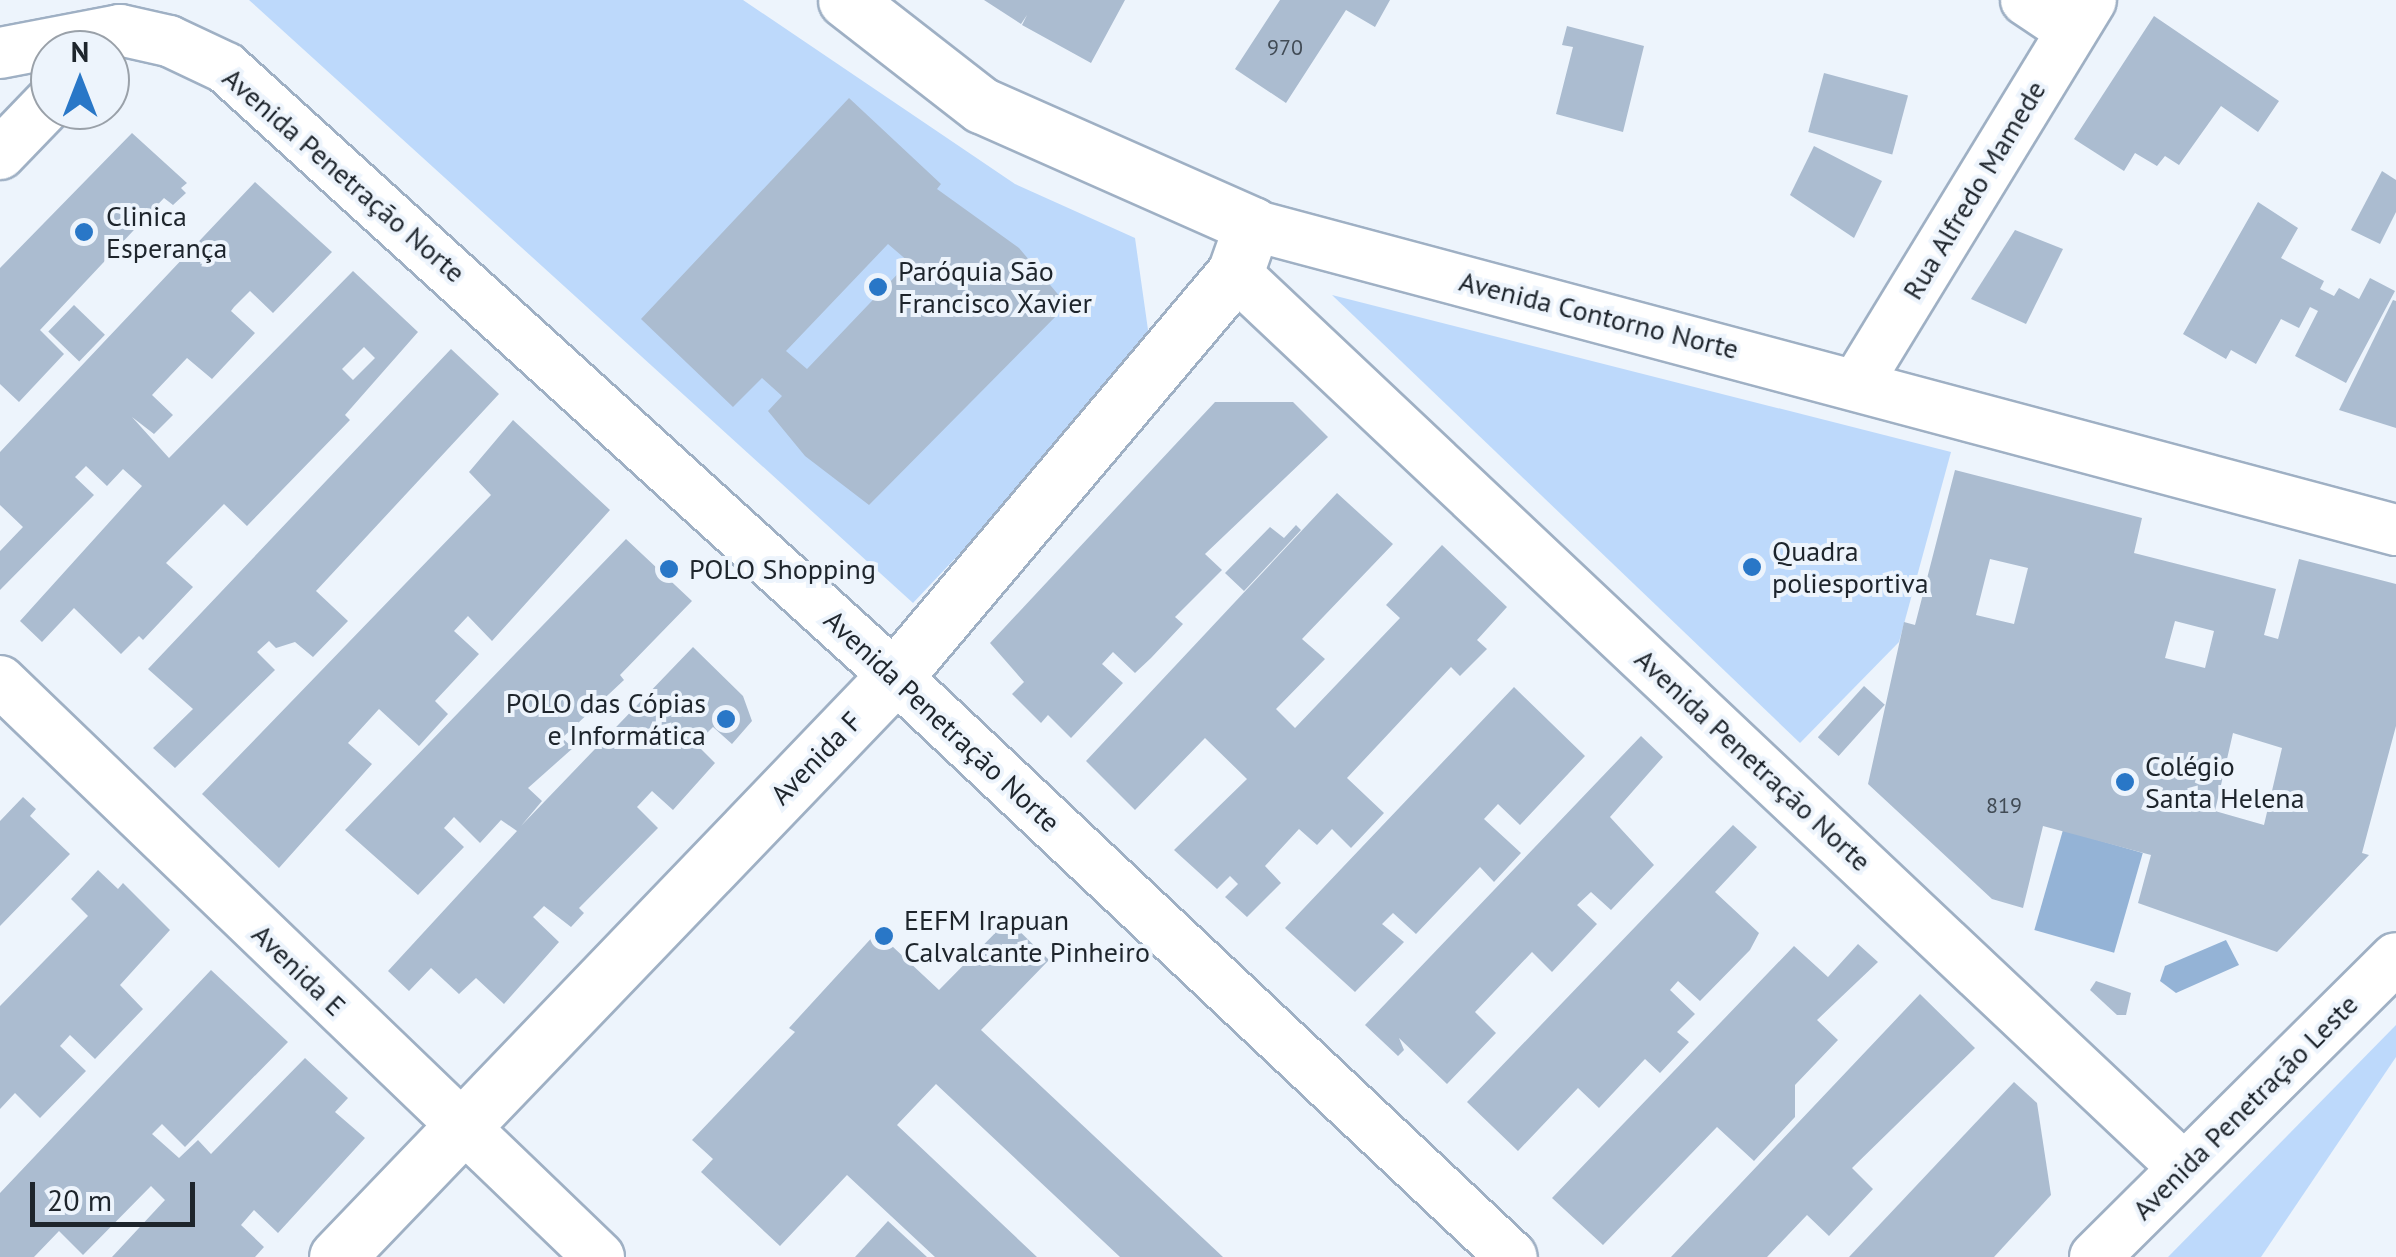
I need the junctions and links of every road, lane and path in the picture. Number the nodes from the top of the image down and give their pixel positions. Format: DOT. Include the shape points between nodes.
graph roads {
  1 [pos="846,0"];
  2 [pos="2026,0"];
  3 [pos="2081,15"];
  4 [pos="130,40"];
  5 [pos="30,50"];
  6 [pos="0,54"];
  7 [pos="30,123"];
  8 [pos="0,154"];
  9 [pos="1244,249"];
  10 [pos="1858,382"];
  11 [pos="2396,530"];
  12 [pos="895,676"];
  13 [pos="0,681"];
  14 [pos="2396,958"];
  15 [pos="462,1128"];
  16 [pos="2182,1166"];
  17 [pos="337,1257"];
  18 [pos="599,1257"];
  19 [pos="1512,1257"];
  20 [pos="2095,1257"];
  1 -- 9 [label="street, Avenida Contorno Norte" via="981,104"];
  2 -- 3 [label="street"];
  3 -- 10 [label="street, Rua Alfredo Mamede"];
  4 -- 12 [label="street, Avenida Penetração Norte" via="169,41 226,68"];
  5 -- 6 [label="street"];
  7 -- 8 [label="street"];
  9 -- 10 [label="street, Avenida Contorno Norte"];
  9 -- 12 [label="street, Avenida F"];
  9 -- 16 [label="street, Avenida Penetração Norte"];
  10 -- 11 [label="street, Avenida Contorno Norte"];
  12 -- 15 [label="street, Avenida F"];
  12 -- 19 [label="street, Avenida Penetração Norte"];
  13 -- 15 [label="street, Avenida E"];
  14 -- 16 [label="street, Avenida Penetração Leste"];
  15 -- 17 [label="street, Avenida F"];
  15 -- 18 [label="street, Avenida E"];
  16 -- 20 [label="street, Avenida Penetração Leste"];
}
